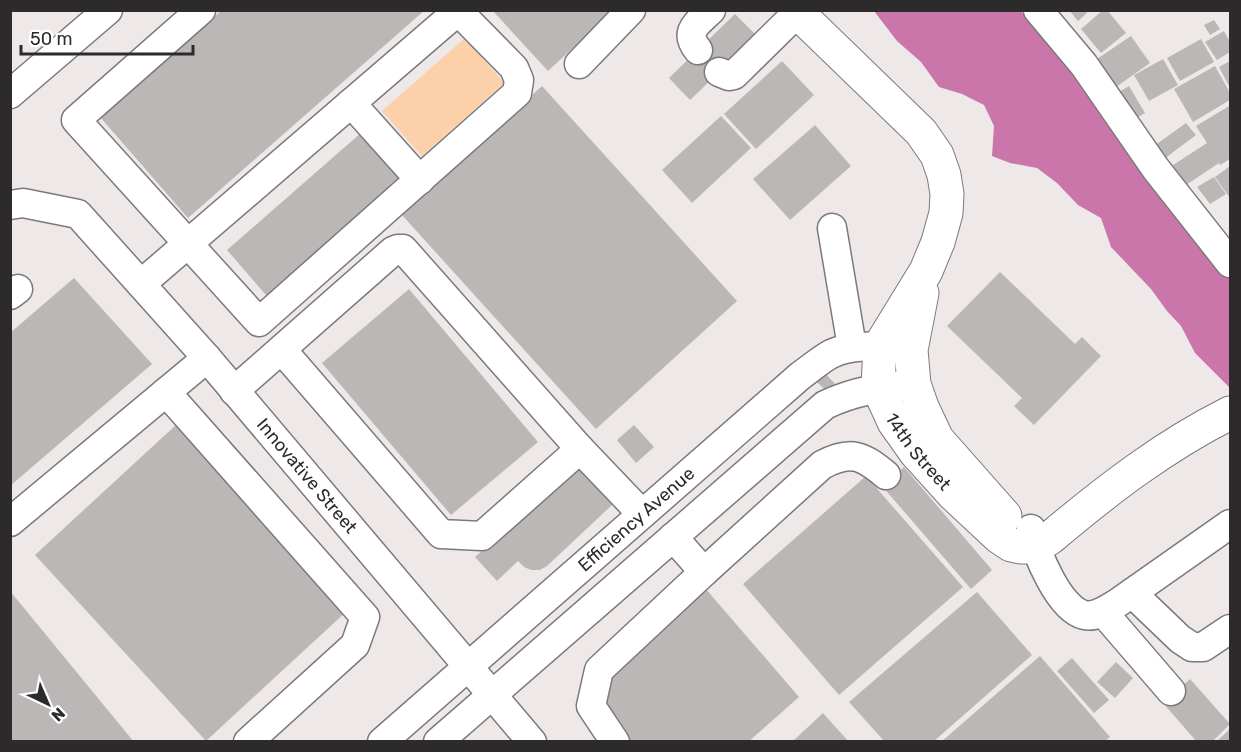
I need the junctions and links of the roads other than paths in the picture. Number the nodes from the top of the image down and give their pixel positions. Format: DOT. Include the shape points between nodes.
graph roads {
  1 [pos="108,10"];
  2 [pos="201,10"];
  3 [pos="631,10"];
  4 [pos="711,10"];
  5 [pos="1038,10"];
  6 [pos="458,11"];
  7 [pos="796,11"];
  8 [pos="698,50"];
  9 [pos="579,64"];
  10 [pos="719,72"];
  11 [pos="10,94"];
  12 [pos="351,103"];
  13 [pos="420,180"];
  14 [pos="10,205"];
  15 [pos="832,228"];
  16 [pos="188,244"];
  17 [pos="1230,263"];
  18 [pos="141,284"];
  19 [pos="881,348"];
  20 [pos="282,350"];
  21 [pos="207,358"];
  22 [pos="914,384"];
  23 [pos="878,387"];
  24 [pos="234,391"];
  25 [pos="166,392"];
  26 [pos="1227,415"];
  27 [pos="579,449"];
  28 [pos="707,458"];
  29 [pos="886,475"];
  30 [pos="732,485"];
  31 [pos="642,514"];
  32 [pos="10,522"];
  33 [pos="1230,524"];
  34 [pos="673,537"];
  35 [pos="1033,538"];
  36 [pos="704,572"];
  37 [pos="1132,593"];
  38 [pos="1103,612"];
  39 [pos="1230,629"];
  40 [pos="468,667"];
  41 [pos="1171,690"];
  42 [pos="491,695"];
  43 [pos="256,739"];
  44 [pos="382,741"];
  45 [pos="438,741"];
  46 [pos="532,741"];
  47 [pos="615,741"];
  1 -- 11 [label="street"];
  2 -- 16 [label="street" via="76,120"];
  3 -- 9 [label="street"];
  4 -- 8 [label="street" via="690,35"];
  5 -- 17 [label="street" via="1084,65 1156,169"];
  6 -- 12 [label="street"];
  6 -- 13 [label="street" via="514,68 519,80 517,93"];
  7 -- 10 [label="street" via="734,75"];
  7 -- 19 [label="main road, 14th Street" via="921,132 937,155 944,175 946,213 938,242 926,271"];
  12 -- 13 [label="street"];
  12 -- 16 [label="street"];
  13 -- 16 [label="street" via="259,322"];
  14 -- 18 [label="street, Innovative Street" via="23,203 78,214"];
  15 -- 19 [label="street"];
  16 -- 18 [label="street"];
  18 -- 21 [label="street, Innovative Street"];
  19 -- 22 [label="main road, 14th Street"];
  19 -- 23 [label="main road, 14th Street"];
  19 -- 28 [label="street, Efficiency Avenue" via="831,354 800,376"];
  20 -- 24 [label="street"];
  20 -- 27 [label="street" via="441,534 482,536"];
  20 -- 27 [label="street" via="393,251 403,249"];
  21 -- 24 [label="street, Innovative Street"];
  21 -- 25 [label="street"];
  22 -- 23 [label="street, Efficiency Avenue"];
  22 -- 35 [label="main road, 14th Street" via="937,439 1002,514"];
  23 -- 30 [label="street, Efficiency Avenue" via="825,405"];
  23 -- 35 [label="main road, 14th Street" via="894,422 953,494 1011,545"];
  24 -- 40 [label="street, Innovative Street"];
  25 -- 32 [label="street"];
  25 -- 43 [label="street" via="365,617 355,645"];
  26 -- 35 [label="main road" via="1137,468 1050,538"];
  27 -- 31 [label="street"];
  28 -- 30 [label="street"];
  28 -- 31 [label="street, Efficiency Avenue"];
  29 -- 36 [label="street" via="855,456 839,456 822,465"];
  30 -- 34 [label="street, Efficiency Avenue"];
  31 -- 40 [label="street, Efficiency Avenue"];
  33 -- 37 [label="street"];
  34 -- 36 [label="street"];
  34 -- 42 [label="street, Efficiency Avenue"];
  35 -- 38 [label="street" via="1047,574 1071,609 1086,616"];
  36 -- 47 [label="street" via="599,670 591,706"];
  37 -- 38 [label="street"];
  37 -- 39 [label="street" via="1192,647 1203,646"];
  38 -- 41 [label="street"];
  40 -- 42 [label="street, Innovative Street"];
  40 -- 44 [label="street, Efficiency Avenue"];
  42 -- 45 [label="street, Efficiency Avenue"];
  42 -- 46 [label="street, Innovative Street"];
}
